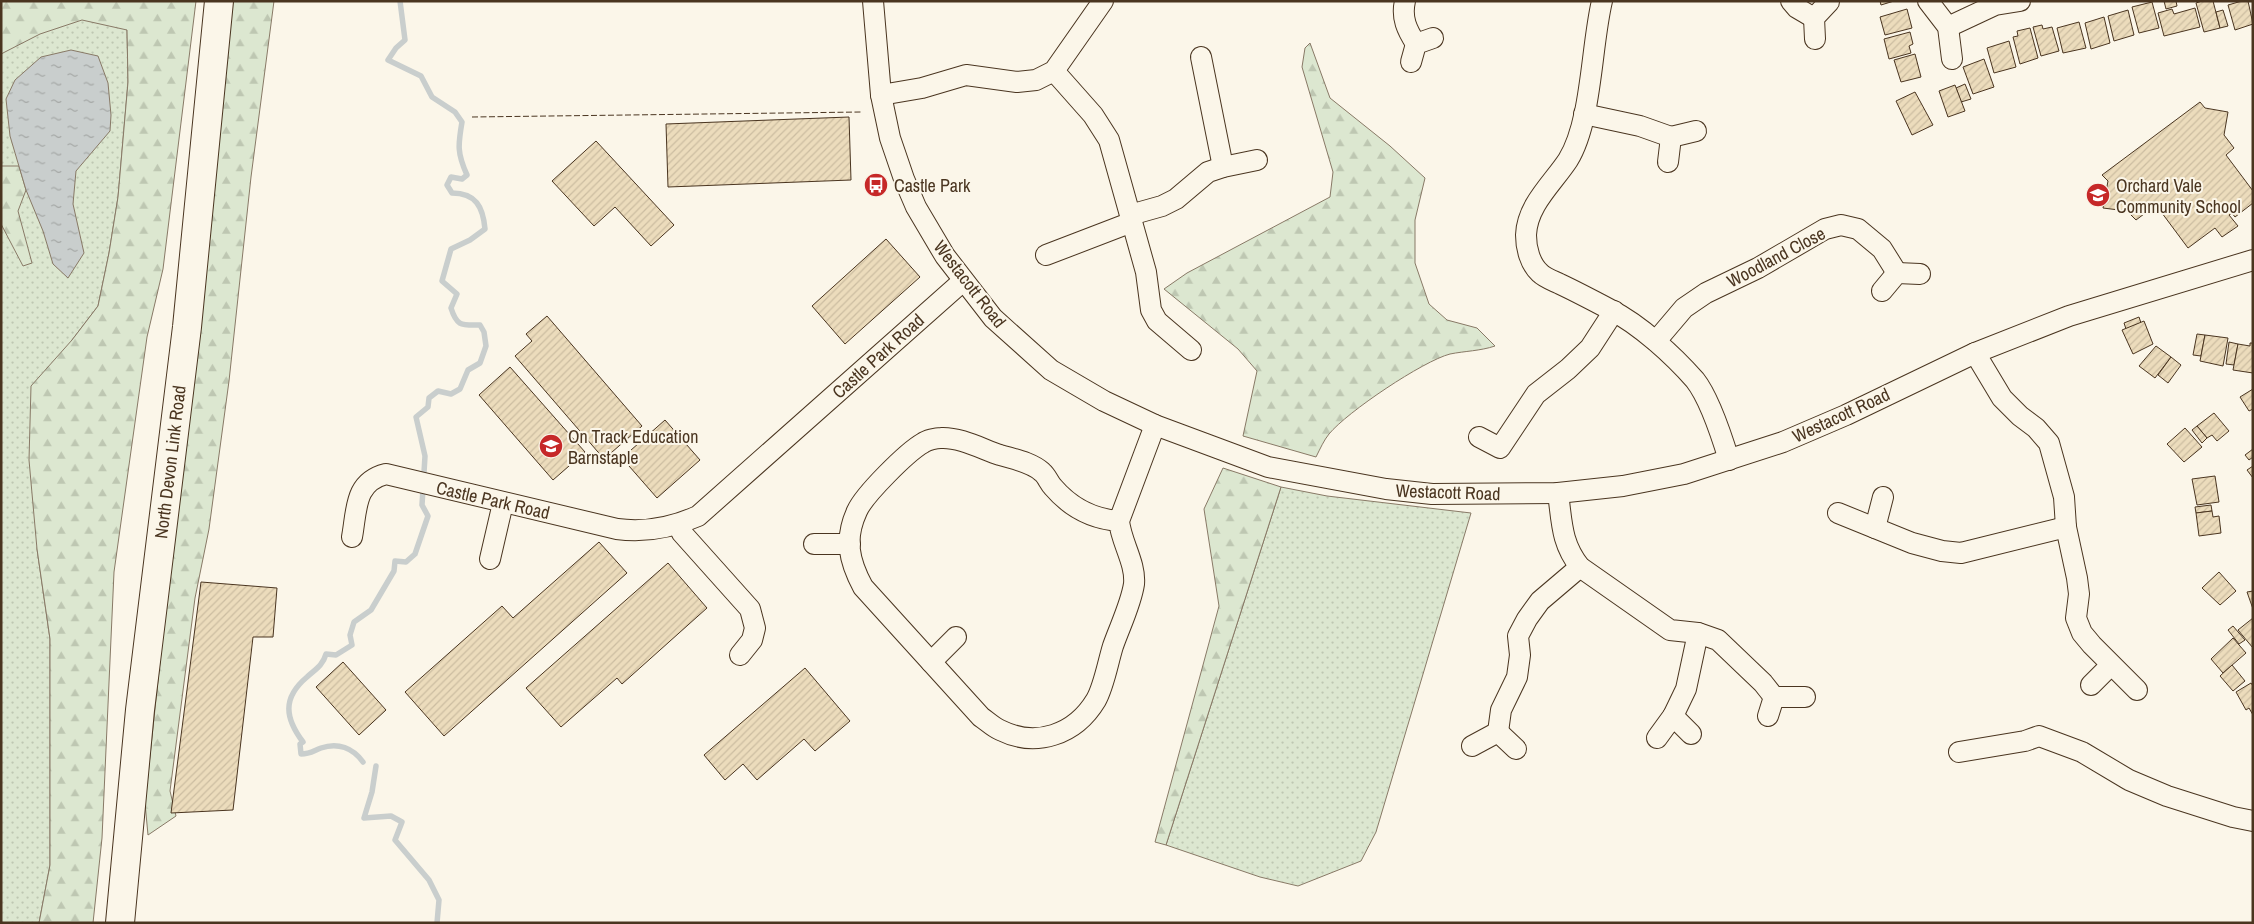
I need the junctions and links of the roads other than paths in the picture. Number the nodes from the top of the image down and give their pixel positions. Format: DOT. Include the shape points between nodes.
graph roads {
  1 [pos="220,1"];
  2 [pos="873,1"];
  3 [pos="1404,1"];
  4 [pos="1602,1"];
  5 [pos="1791,1"];
  6 [pos="1928,1"];
  7 [pos="2020,1"];
  8 [pos="1829,2"];
  9 [pos="1097,3"];
  10 [pos="1814,18"];
  11 [pos="1948,27"];
  12 [pos="1815,39"];
  13 [pos="1420,48"];
  14 [pos="1201,57"];
  15 [pos="1952,59"];
  16 [pos="1054,71"];
  17 [pos="881,95"];
  18 [pos="1584,114"];
  19 [pos="1696,131"];
  20 [pos="1671,137"];
  21 [pos="1257,160"];
  22 [pos="1668,162"];
  23 [pos="1222,167"];
  24 [pos="1131,218"];
  25 [pos="1046,255"];
  26 [pos="2252,261"];
  27 [pos="1897,273"];
  28 [pos="1920,274"];
  29 [pos="963,281"];
  30 [pos="1882,291"];
  31 [pos="1614,311"];
  32 [pos="1656,341"];
  33 [pos="1191,350"];
  34 [pos="1975,353"];
  35 [pos="1155,425"];
  36 [pos="1479,437"];
  37 [pos="1729,460"];
  38 [pos="1558,493"];
  39 [pos="1884,498"];
  40 [pos="504,502"];
  41 [pos="1838,514"];
  42 [pos="1119,521"];
  43 [pos="678,525"];
  44 [pos="2066,527"];
  45 [pos="1875,528"];
  46 [pos="352,537"];
  47 [pos="814,544"];
  48 [pos="850,544"];
  49 [pos="490,559"];
  50 [pos="1580,567"];
  51 [pos="1698,632"];
  52 [pos="956,637"];
  53 [pos="740,654"];
  54 [pos="931,662"];
  55 [pos="2111,664"];
  56 [pos="2091,685"];
  57 [pos="2137,690"];
  58 [pos="1774,697"];
  59 [pos="1805,698"];
  60 [pos="1674,716"];
  61 [pos="1768,716"];
  62 [pos="1498,732"];
  63 [pos="1691,734"];
  64 [pos="1657,738"];
  65 [pos="1472,746"];
  66 [pos="1516,749"];
  67 [pos="1959,752"];
  68 [pos="2253,821"];
  69 [pos="120,923"];
  1 -- 69 [label="highway, North Devon Link Road" via="187,327 140,710"];
  2 -- 17 [label="street, Westacott Road"];
  3 -- 13 [label="street" via="1406,28"];
  4 -- 18 [label="street"];
  5 -- 10 [label="street"];
  6 -- 11 [label="street"];
  7 -- 11 [label="street" via="1995,5"];
  8 -- 10 [label="street"];
  9 -- 16 [label="street"];
  10 -- 12 [label="street"];
  11 -- 15 [label="street"];
  14 -- 23 [label="street"];
  16 -- 17 [label="street" via="1036,80 1017,82 966,75 922,88"];
  16 -- 24 [label="street" via="1093,115 1109,140"];
  17 -- 29 [label="street, Westacott Road" via="890,138 913,200 944,256"];
  18 -- 20 [label="street" via="1640,126"];
  18 -- 31 [label="street" via="1576,144 1529,218 1527,249 1541,274"];
  19 -- 20 [label="street"];
  20 -- 22 [label="street"];
  21 -- 23 [label="street"];
  23 -- 24 [label="street" via="1208,172 1162,206"];
  24 -- 25 [label="street"];
  24 -- 33 [label="street" via="1146,272 1151,310 1157,321"];
  26 -- 34 [label="street, Westacott Road" via="2068,316"];
  27 -- 28 [label="street"];
  27 -- 30 [label="street"];
  27 -- 32 [label="street, Woodland Close" via="1882,249 1858,229 1840,225 1825,228 1758,268 1706,293 1684,308"];
  29 -- 35 [label="street, Westacott Road" via="993,318 1051,370"];
  29 -- 43 [label="street, Castle Park Road" via="698,516"];
  31 -- 32 [label="street"];
  31 -- 36 [label="street" via="1590,348 1536,394 1500,448"];
  32 -- 37 [label="street" via="1696,381"];
  34 -- 37 [label="street, Westacott Road" via="1846,415 1783,442"];
  34 -- 44 [label="street" via="2002,398 2049,443 2064,496"];
  35 -- 38 [label="street, Westacott Road" via="1268,467 1386,489 1432,494"];
  35 -- 42 [label="street"];
  37 -- 38 [label="street, Westacott Road" via="1684,474 1623,486"];
  38 -- 50 [label="street" via="1564,541"];
  39 -- 45 [label="street"];
  40 -- 43 [label="street, Castle Park Road" via="637,532"];
  40 -- 46 [label="street, Castle Park Road" via="386,474 373,477 360,492"];
  40 -- 49 [label="street"];
  41 -- 45 [label="street"];
  42 -- 48 [label="street" via="1085,513 1052,487 1043,472 1029,465 941,438 924,442 861,502 853,519"];
  42 -- 54 [label="street" via="1134,583 1096,699 1070,729 1036,738 1000,730 981,717"];
  43 -- 53 [label="street" via="750,609 754,628 752,640"];
  44 -- 45 [label="street" via="1961,554 1920,545"];
  44 -- 55 [label="street" via="2079,594 2076,618 2082,633"];
  47 -- 48 [label="street"];
  48 -- 54 [label="street" via="853,568 863,587"];
  50 -- 51 [label="street" via="1670,630"];
  50 -- 62 [label="street" via="1540,600 1522,627 1518,636 1520,655 1516,677 1501,710"];
  51 -- 58 [label="street" via="1718,640"];
  51 -- 60 [label="street" via="1686,689"];
  52 -- 54 [label="street"];
  55 -- 56 [label="street"];
  55 -- 57 [label="street"];
  58 -- 59 [label="street"];
  58 -- 61 [label="street"];
  60 -- 63 [label="street"];
  60 -- 64 [label="street"];
  62 -- 65 [label="street"];
  62 -- 66 [label="street"];
  67 -- 68 [label="street" via="2039,736 2082,752 2130,780 2167,796 2233,818"];
}
